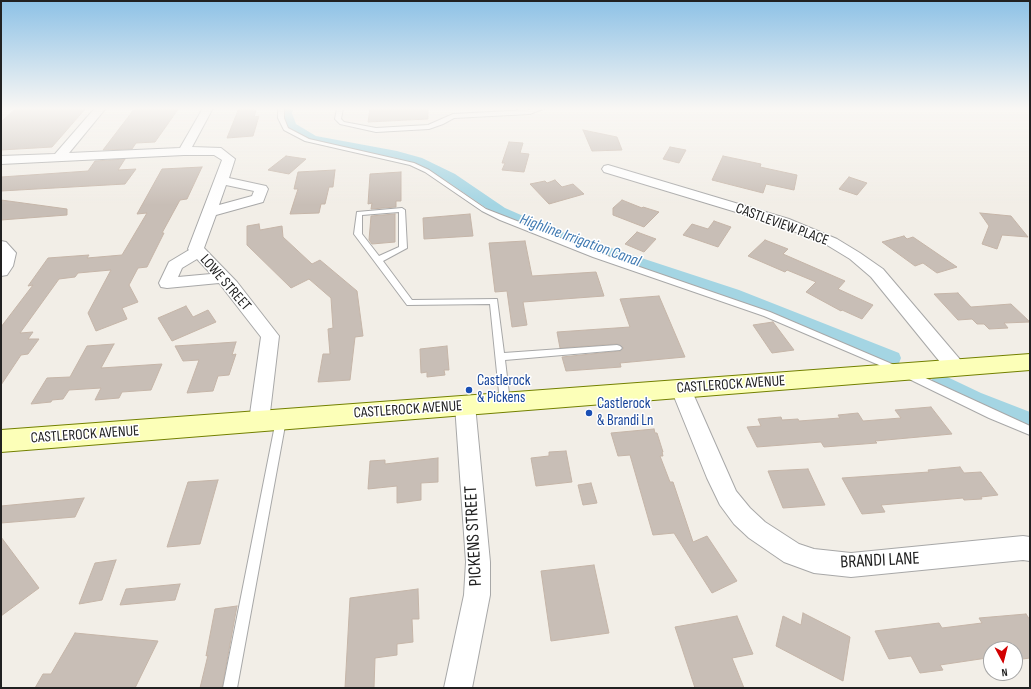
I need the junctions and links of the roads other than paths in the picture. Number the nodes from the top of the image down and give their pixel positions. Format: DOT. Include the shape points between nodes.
graph roads {
  1 [pos="73,140"];
  2 [pos="190,140"];
  3 [pos="308,140"];
  4 [pos="184,151"];
  5 [pos="59,157"];
  6 [pos="1,160"];
  7 [pos="608,169"];
  8 [pos="222,180"];
  9 [pos="210,212"];
  10 [pos="1,244"];
  11 [pos="198,252"];
  12 [pos="378,260"];
  13 [pos="1,271"];
  14 [pos="223,278"];
  15 [pos="617,348"];
  16 [pos="500,357"];
  17 [pos="1030,362"];
  18 [pos="956,368"];
  19 [pos="902,372"];
  20 [pos="681,389"];
  21 [pos="505,402"];
  22 [pos="465,405"];
  23 [pos="270,420"];
  24 [pos="1030,431"];
  25 [pos="1,441"];
  26 [pos="1030,549"];
  27 [pos="230,688"];
  28 [pos="458,688"];
  1 -- 5 [label="street"];
  2 -- 4 [label="street"];
  3 -- 19 [label="lane" via="412,164 427,171 484,210 596,255 768,314"];
  4 -- 5 [label="street"];
  4 -- 8 [label="street, LOWE STREET" via="217,151 229,159"];
  5 -- 6 [label="street"];
  7 -- 18 [label="street, CASTLEVIEW PLACE" via="784,222 832,242 877,273"];
  8 -- 9 [label="street, LOWE STREET"];
  8 -- 9 [label="street" via="261,189 258,199"];
  9 -- 11 [label="street, LOWE STREET" via="196,249"];
  10 -- 13 [label="street" via="8,253"];
  11 -- 14 [label="street, LOWE STREET"];
  11 -- 14 [label="street" via="175,265 167,283"];
  12 -- 12 [label="lane" via="358,234 359,213 402,210 403,248"];
  12 -- 16 [label="lane" via="410,303 494,301"];
  14 -- 23 [label="street, LOWE STREET" via="270,336"];
  15 -- 16 [label="lane"];
  16 -- 21 [label="lane"];
  17 -- 18 [label="street, CASTLEROCK AVENUE"];
  18 -- 19 [label="street, CASTLEROCK AVENUE"];
  19 -- 20 [label="street, CASTLEROCK AVENUE"];
  19 -- 24 [label="lane"];
  20 -- 21 [label="street, CASTLEROCK AVENUE"];
  20 -- 26 [label="street, BRANDI LANE" via="728,498 757,530 793,554 814,561 851,565"];
  21 -- 22 [label="street, CASTLEROCK AVENUE"];
  22 -- 23 [label="street, CASTLEROCK AVENUE"];
  22 -- 28 [label="street, PICKENS STREET" via="478,562 477,595"];
  23 -- 25 [label="street, CASTLEROCK AVENUE"];
  23 -- 27 [label="lane"];
}
